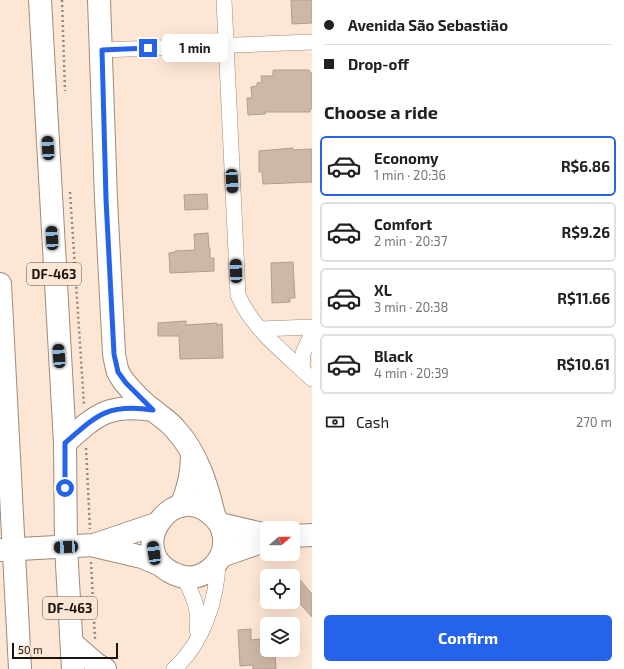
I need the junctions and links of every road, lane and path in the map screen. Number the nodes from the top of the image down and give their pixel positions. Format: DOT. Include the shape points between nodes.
graph roads {
  1 [pos="40,0"];
  2 [pos="62,0"];
  3 [pos="99,0"];
  4 [pos="224,0"];
  5 [pos="312,42"];
  6 [pos="226,45"];
  7 [pos="102,50"];
  8 [pos="65,98"];
  9 [pos="70,191"];
  10 [pos="0,284"];
  11 [pos="312,327"];
  12 [pos="260,329"];
  13 [pos="312,333"];
  14 [pos="307,374"];
  15 [pos="153,410"];
  16 [pos="85,425"];
  17 [pos="65,443"];
  18 [pos="192,452"];
  19 [pos="5,467"];
  20 [pos="181,506"];
  21 [pos="217,520"];
  22 [pos="156,524"];
  23 [pos="260,533"];
  24 [pos="312,535"];
  25 [pos="300,536"];
  26 [pos="260,543"];
  27 [pos="92,546"];
  28 [pos="66,547"];
  29 [pos="7,550"];
  30 [pos="220,559"];
  31 [pos="161,565"];
  32 [pos="184,577"];
  33 [pos="0,633"];
  34 [pos="72,643"];
  35 [pos="195,643"];
  36 [pos="20,660"];
  37 [pos="100,666"];
  38 [pos="73,669"];
  39 [pos="174,669"];
  1 -- 17 [label="main road, DF-463"];
  2 -- 8 [label="path"];
  3 -- 7 [label="main road"];
  4 -- 6 [label="street"];
  5 -- 6 [label="street"];
  6 -- 7 [label="street"];
  6 -- 12 [label="street" via="236,286 242,306"];
  7 -- 15 [label="main road" via="114,354 118,372"];
  9 -- 16 [label="path"];
  10 -- 19 [label="main road"];
  11 -- 12 [label="street"];
  12 -- 14 [label="street"];
  13 -- 14 [label="street" via="303,353"];
  15 -- 16 [label="main road" via="118,408 103,412"];
  15 -- 18 [label="main road" via="177,430"];
  16 -- 17 [label="main road"];
  16 -- 27 [label="path"];
  17 -- 28 [label="main road, DF-463"];
  18 -- 20 [label="main road" via="189,487"];
  18 -- 21 [label="main road" via="205,481"];
  19 -- 29 [label="main road"];
  20 -- 21 [label="main road" via="199,506"];
  20 -- 22 [label="main road" via="166,512"];
  21 -- 23 [label="main road"];
  21 -- 30 [label="main road" via="224,540"];
  22 -- 27 [label="main road"];
  22 -- 31 [label="main road" via="152,538 154,553"];
  24 -- 25 [label="main road"];
  26 -- 30 [label="main road"];
  27 -- 28 [label="main road"];
  27 -- 31 [label="main road" via="142,557"];
  27 -- 37 [label="path"];
  28 -- 29 [label="main road"];
  28 -- 34 [label="main road, DF-463"];
  29 -- 36 [label="main road"];
  30 -- 32 [label="main road" via="209,571 197,576"];
  30 -- 35 [label="street" via="218,577 205,625"];
  31 -- 32 [label="main road" via="172,573"];
  32 -- 35 [label="street" via="199,612"];
  33 -- 36 [label="main road"];
  34 -- 37 [label="main road"];
  34 -- 38 [label="main road, DF-463"];
  35 -- 39 [label="street"];
}
